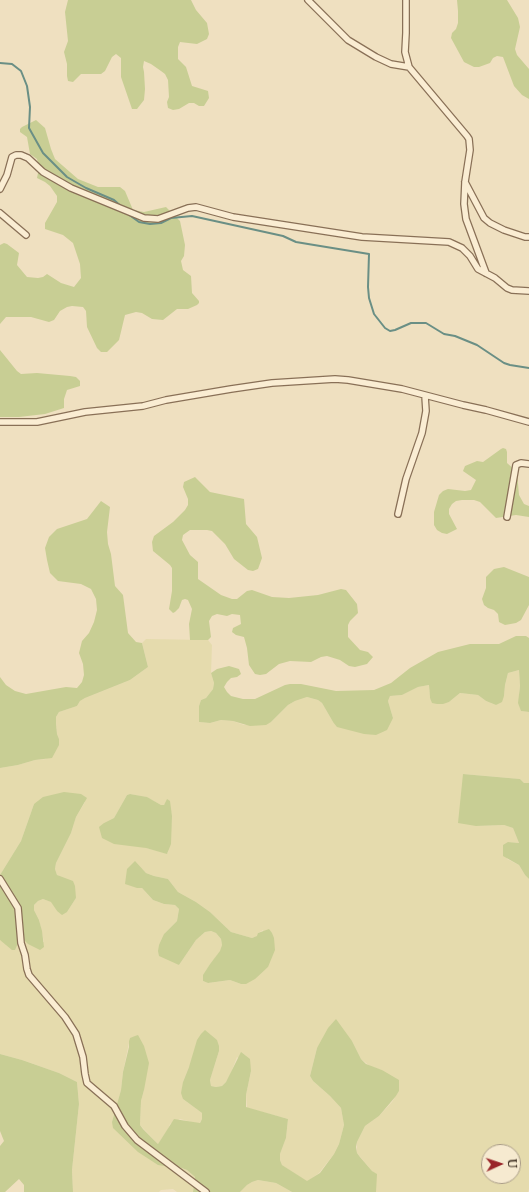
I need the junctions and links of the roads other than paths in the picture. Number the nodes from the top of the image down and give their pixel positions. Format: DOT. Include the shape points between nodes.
graph roads {
  1 [pos="308,0"];
  2 [pos="406,0"];
  3 [pos="409,67"];
  4 [pos="465,182"];
  5 [pos="0,188"];
  6 [pos="0,213"];
  7 [pos="26,235"];
  8 [pos="529,237"];
  9 [pos="486,273"];
  10 [pos="529,291"];
  11 [pos="425,396"];
  12 [pos="0,422"];
  13 [pos="529,422"];
  14 [pos="529,464"];
  15 [pos="398,514"];
  16 [pos="507,517"];
  17 [pos="0,879"];
  18 [pos="206,1192"];
  1 -- 3 [label="street" via="348,40 391,64"];
  2 -- 3 [label="street" via="405,52"];
  3 -- 4 [label="street" via="467,136 470,150"];
  4 -- 8 [label="street" via="484,218 490,224"];
  4 -- 9 [label="street" via="466,219"];
  5 -- 9 [label="street" via="12,157 21,155 43,172 71,188 144,218 158,219 196,207 233,217 362,237 450,242 462,248 478,269"];
  6 -- 7 [label="street"];
  9 -- 10 [label="street" via="507,288"];
  11 -- 12 [label="street" via="402,389 348,380 320,380 231,389 143,406 85,412 37,422"];
  11 -- 13 [label="street"];
  11 -- 15 [label="street" via="426,411 422,433 406,479"];
  14 -- 16 [label="street" via="516,465"];
  17 -- 18 [label="street" via="18,908 21,943 27,969 76,1034 87,1083 114,1106 125,1126 137,1140"];
}
